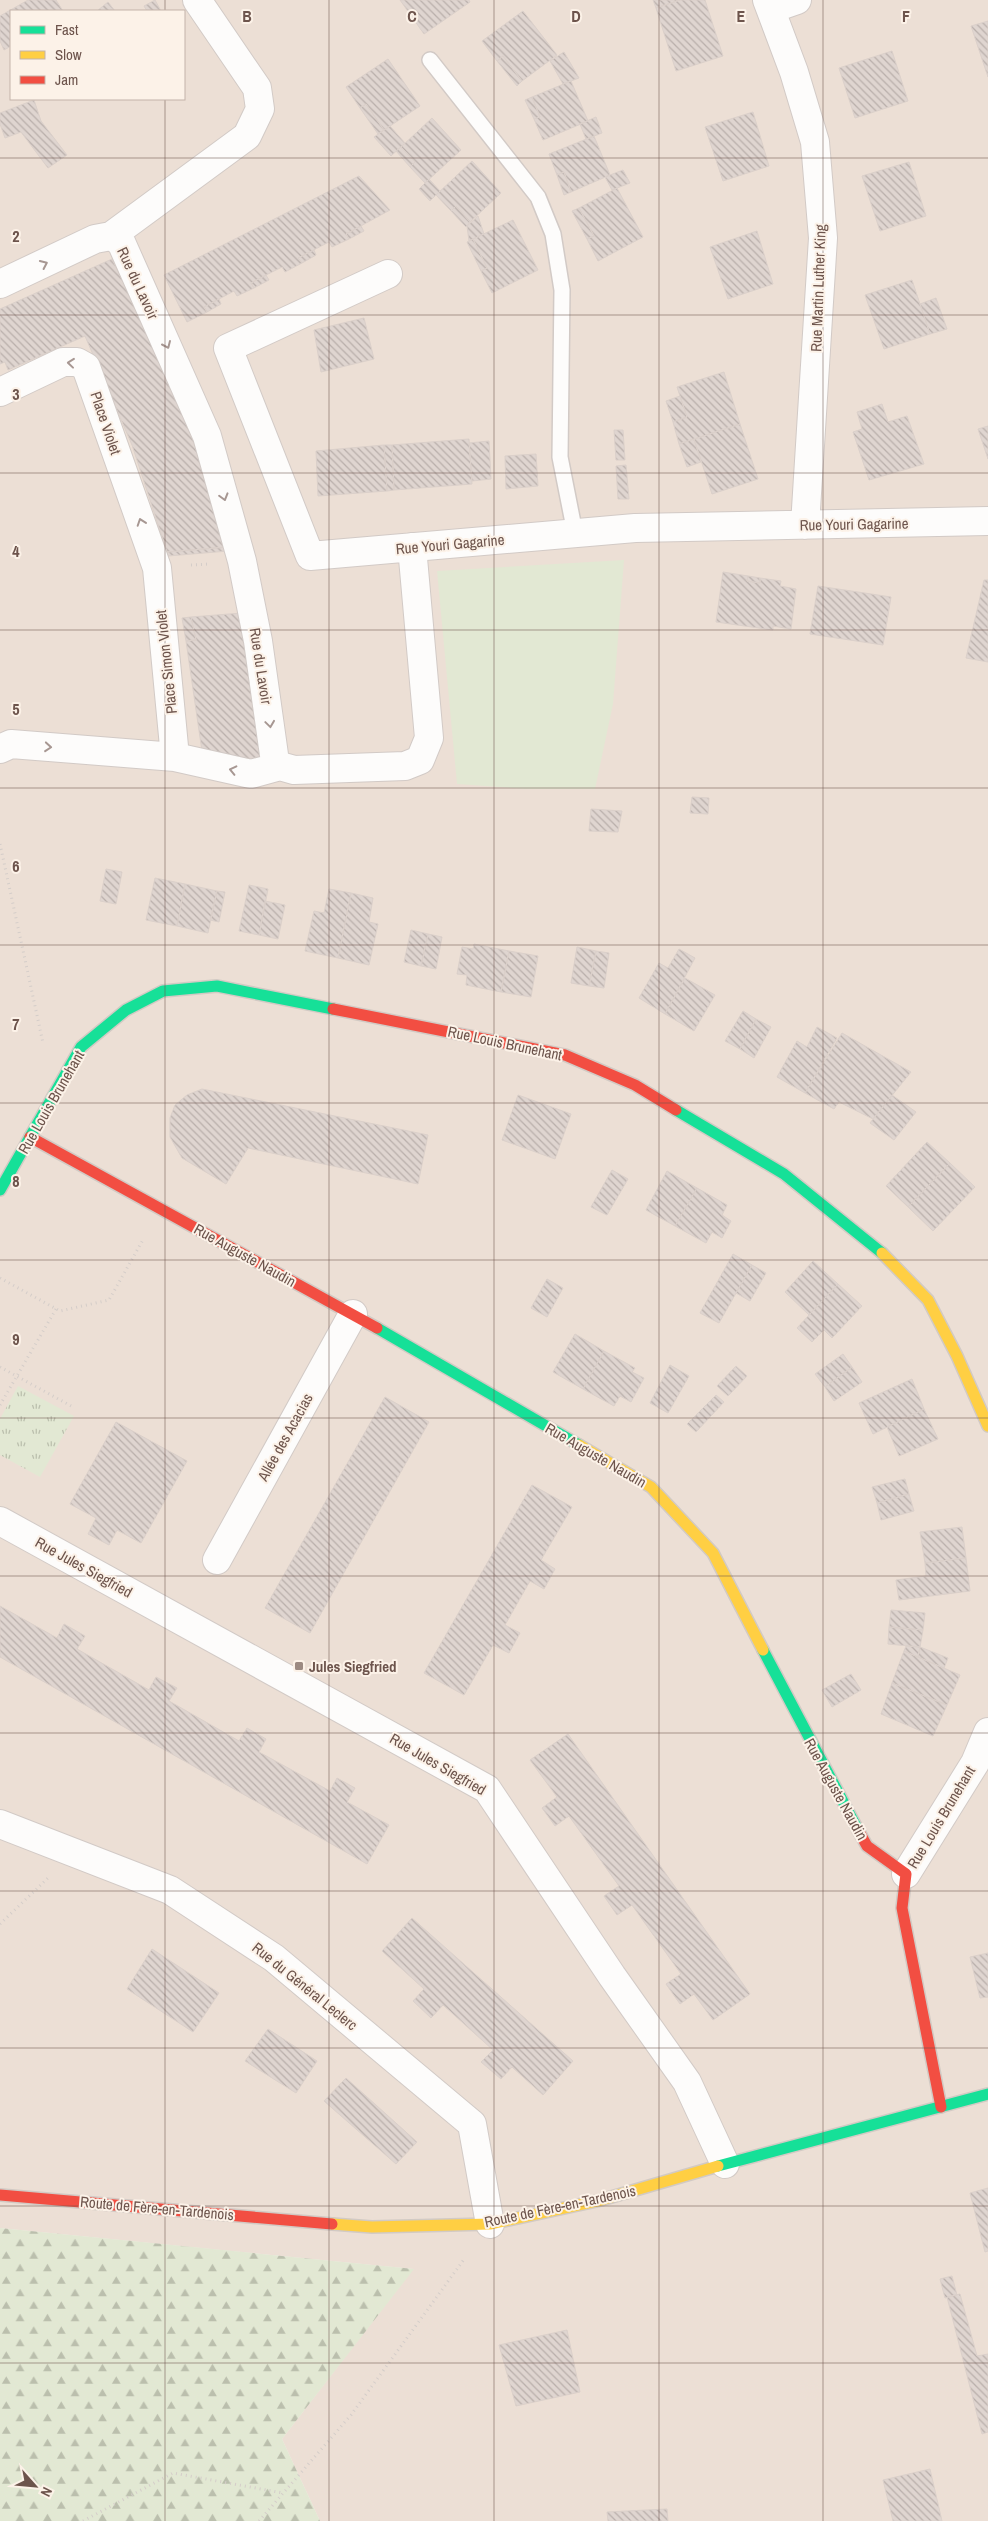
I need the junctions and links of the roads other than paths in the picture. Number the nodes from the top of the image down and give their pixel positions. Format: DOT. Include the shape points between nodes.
graph roads {
  1 [pos="197,0"];
  2 [pos="797,0"];
  3 [pos="769,4"];
  4 [pos="430,60"];
  5 [pos="111,236"];
  6 [pos="388,274"];
  7 [pos="0,284"];
  8 [pos="0,392"];
  9 [pos="988,521"];
  10 [pos="805,525"];
  11 [pos="575,533"];
  12 [pos="412,547"];
  13 [pos="157,568"];
  14 [pos="0,749"];
  15 [pos="175,757"];
  16 [pos="278,764"];
  17 [pos="30,1137"];
  18 [pos="0,1190"];
  19 [pos="353,1314"];
  20 [pos="988,1426"];
  21 [pos="0,1521"];
  22 [pos="216,1560"];
  23 [pos="988,1732"];
  24 [pos="0,1824"];
  25 [pos="906,1874"];
  26 [pos="988,2094"];
  27 [pos="941,2107"];
  28 [pos="725,2164"];
  29 [pos="0,2195"];
  30 [pos="490,2224"];
  1 -- 5 [label="street, Rue du Lavoir" via="257,88 260,109 247,136"];
  2 -- 3 [label="street"];
  3 -- 10 [label="street, Rue Martin Luther King" via="815,142 823,238"];
  4 -- 11 [label="lane" via="538,197 553,234 562,290 560,457"];
  7 -- 5 [label="street, Rue du Lavoir, one-way" via="95,239"];
  5 -- 16 [label="street, Rue du Lavoir, one-way" via="121,242 207,436 242,561"];
  6 -- 12 [label="street, Rue Youri Gagarine" via="228,348 310,556"];
  13 -- 8 [label="street, Place Violet, one-way" via="86,367 77,362 63,362"];
  9 -- 10 [label="street, Rue Youri Gagarine"];
  10 -- 11 [label="street, Rue Youri Gagarine" via="635,528"];
  11 -- 12 [label="street, Rue Youri Gagarine"];
  12 -- 16 [label="street" via="429,738 420,760 405,766 294,770"];
  13 -- 15 [label="street, Place Simon Violet"];
  14 -- 15 [label="street, one-way" via="11,744"];
  16 -- 15 [label="street, one-way" via="251,774"];
  17 -- 18 [label="street, Rue Louis Brunehant"];
  17 -- 19 [label="street, Rue Auguste Naudin"];
  17 -- 20 [label="street, Rue Louis Brunehant" via="81,1047 126,1010 163,991 216,986 565,1055 635,1085 784,1174 876,1247 928,1300"];
  19 -- 22 [label="street, Allée des Acacias"];
  19 -- 25 [label="street, Rue Auguste Naudin" via="651,1487 713,1553 822,1767 867,1846"];
  21 -- 28 [label="street, Rue Jules Siegfried" via="486,1789 687,2082"];
  23 -- 25 [label="street, Rue Louis Brunehant" via="974,1763"];
  24 -- 30 [label="street, Rue du Général Leclerc" via="170,1890 274,1958 472,2124"];
  25 -- 27 [label="street" via="902,1908"];
  26 -- 27 [label="street, Route de Fère-en-Tardenois"];
  27 -- 28 [label="street, Route de Fère-en-Tardenois"];
  28 -- 30 [label="street, Route de Fère-en-Tardenois" via="601,2200"];
  29 -- 30 [label="street, Route de Fère-en-Tardenois" via="372,2227"];
}
